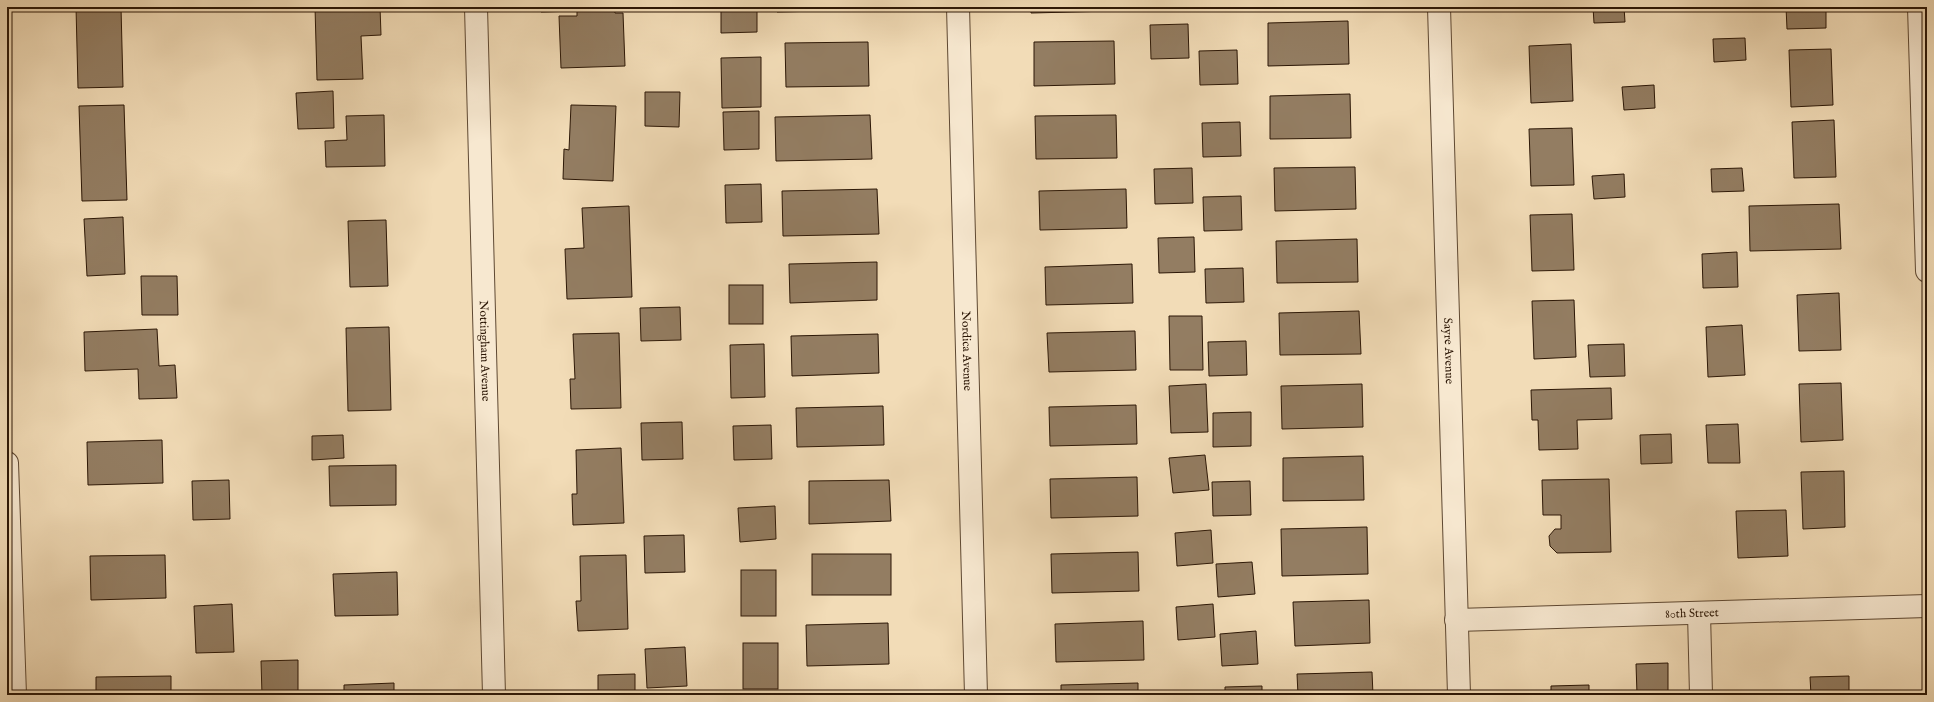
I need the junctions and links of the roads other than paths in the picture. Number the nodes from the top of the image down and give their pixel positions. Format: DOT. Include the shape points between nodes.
graph roads {
  1 [pos="476,7"];
  2 [pos="958,7"];
  3 [pos="1440,7"];
  4 [pos="1919,7"];
  5 [pos="1927,271"];
  6 [pos="7,463"];
  7 [pos="1927,606"];
  8 [pos="1699,613"];
  9 [pos="1456,620"];
  10 [pos="15,695"];
  11 [pos="494,695"];
  12 [pos="976,695"];
  13 [pos="1459,695"];
  14 [pos="1701,695"];
  1 -- 11 [label="street, Nottingham Avenue"];
  2 -- 12 [label="street, Nordica Avenue"];
  3 -- 9 [label="street, Sayre Avenue"];
  4 -- 5 [label="street"];
  6 -- 10 [label="street"];
  7 -- 8 [label="street, 80th Street"];
  8 -- 9 [label="street, 80th Street"];
  8 -- 14 [label="street"];
  9 -- 13 [label="street, Sayre Avenue"];
}
